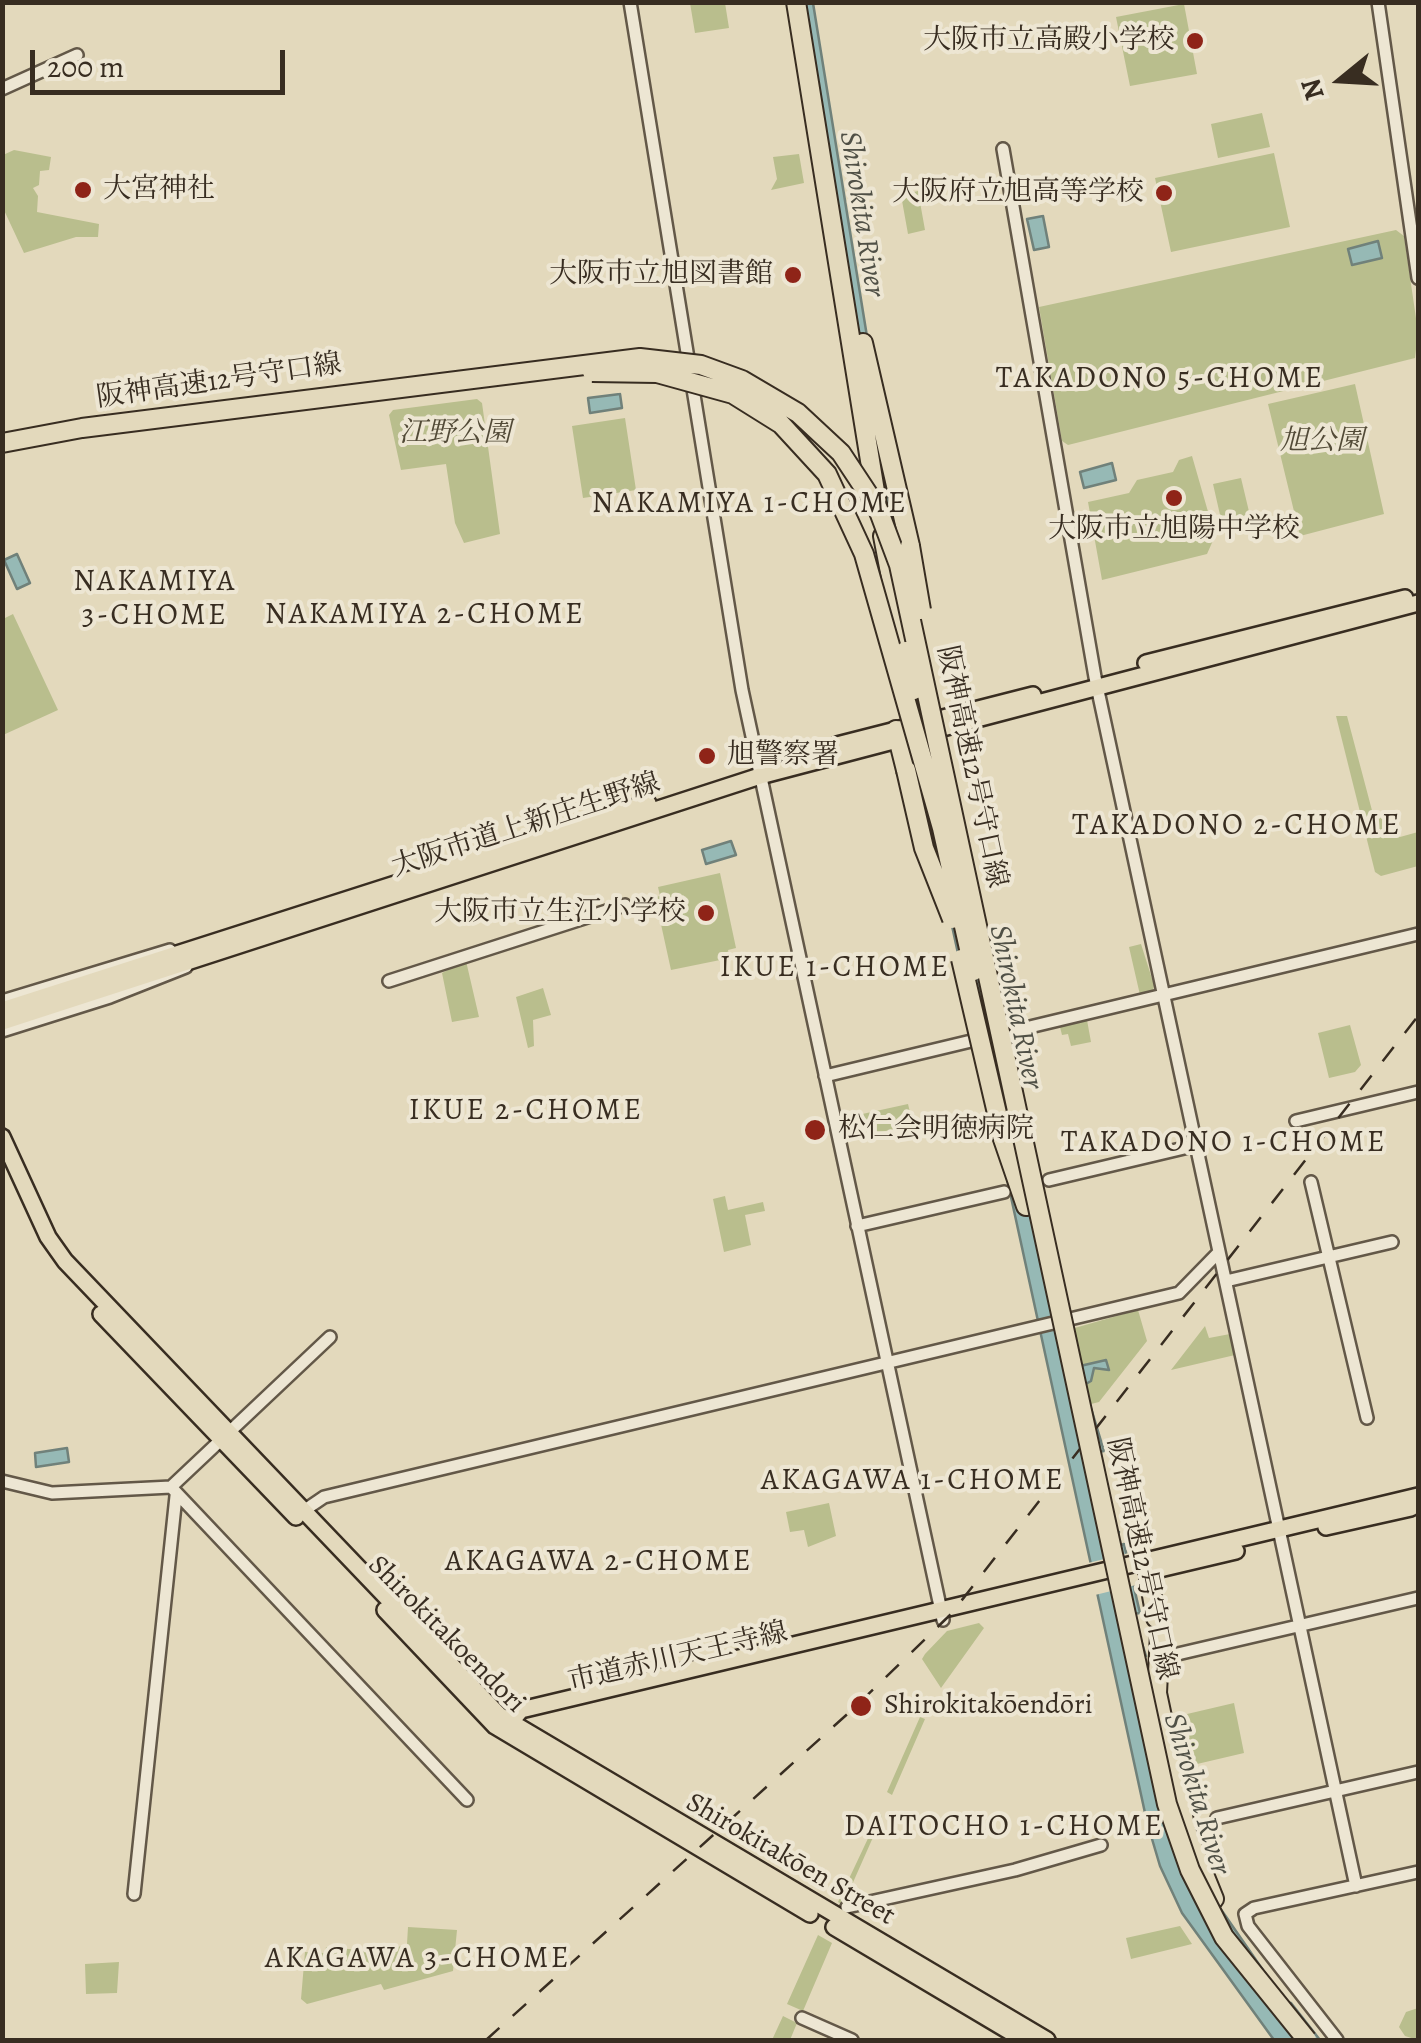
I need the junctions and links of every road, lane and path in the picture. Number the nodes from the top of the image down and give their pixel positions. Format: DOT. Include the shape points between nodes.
graph roads {
  1 [pos="630,2"];
  2 [pos="796,2"];
  3 [pos="807,2"];
  4 [pos="1378,2"];
  5 [pos="78,55"];
  6 [pos="2,89"];
  7 [pos="1003,149"];
  8 [pos="1418,278"];
  9 [pos="2,444"];
  10 [pos="2,454"];
  11 [pos="1418,594"];
  12 [pos="1418,603"];
  13 [pos="1097,682"];
  14 [pos="900,734"];
  15 [pos="940,754"];
  16 [pos="759,771"];
  17 [pos="942,828"];
  18 [pos="624,905"];
  19 [pos="1418,934"];
  20 [pos="197,953"];
  21 [pos="152,968"];
  22 [pos="389,980"];
  23 [pos="1164,994"];
  24 [pos="2,1001"];
  25 [pos="2,1010"];
  26 [pos="2,1022"];
  27 [pos="2,1030"];
  28 [pos="824,1076"];
  29 [pos="1418,1092"];
  30 [pos="1296,1121"];
  31 [pos="2,1137"];
  32 [pos="1196,1145"];
  33 [pos="2,1162"];
  34 [pos="1049,1180"];
  35 [pos="1311,1182"];
  36 [pos="1004,1192"];
  37 [pos="1026,1206"];
  38 [pos="857,1226"];
  39 [pos="1392,1242"];
  40 [pos="1220,1252"];
  41 [pos="1328,1257"];
  42 [pos="1226,1282"];
  43 [pos="330,1337"];
  44 [pos="887,1363"];
  45 [pos="1367,1418"];
  46 [pos="226,1438"];
  47 [pos="2,1480"];
  48 [pos="173,1492"];
  49 [pos="1418,1496"];
  50 [pos="1418,1506"];
  51 [pos="300,1514"];
  52 [pos="1281,1535"];
  53 [pos="1145,1572"];
  54 [pos="1418,1598"];
  55 [pos="942,1616"];
  56 [pos="1300,1626"];
  57 [pos="1169,1656"];
  58 [pos="507,1726"];
  59 [pos="1418,1772"];
  60 [pos="1336,1791"];
  61 [pos="467,1800"];
  62 [pos="1217,1818"];
  63 [pos="1101,1845"];
  64 [pos="1418,1872"];
  65 [pos="1356,1886"];
  66 [pos="134,1894"];
  67 [pos="847,1908"];
  68 [pos="1269,1998"];
  69 [pos="802,2018"];
  70 [pos="852,2040"];
  71 [pos="1024,2040"];
  72 [pos="1047,2040"];
  73 [pos="1292,2040"];
  74 [pos="1307,2040"];
  75 [pos="1337,2040"];
  1 -- 16 [label="street"];
  2 -- 17 [label="highway, bridge" via="880,518"];
  3 -- 15 [label="highway, bridge" via="863,347 910,546"];
  4 -- 8 [label="street"];
  5 -- 6 [label="street"];
  7 -- 13 [label="street"];
  9 -- 15 [label="highway, 阪神高速12号守口線, bridge" via="584,361 665,358 701,364 786,404 862,480 894,548"];
  10 -- 17 [label="highway, 阪神高速12号守口線, bridge" via="584,372 657,373 722,390 792,434 842,500 864,554"];
  11 -- 13 [label="main road, 大阪市道上新庄生野線"];
  12 -- 13 [label="main road, 大阪市道上新庄生野線"];
  13 -- 14 [label="main road, 大阪市道上新庄生野線, bridge"];
  13 -- 23 [label="street"];
  14 -- 16 [label="main road, 大阪市道上新庄生野線"];
  14 -- 37 [label="highway, bridge" via="924,848 955,931 1003,1139"];
  15 -- 68 [label="highway, 阪神高速12号守口線, bridge" via="1167,1804 1211,1915"];
  16 -- 20 [label="main road, 大阪市道上新庄生野線"];
  16 -- 28 [label="street"];
  17 -- 37 [label="highway, 阪神高速12号守口線, bridge"];
  18 -- 22 [label="street"];
  19 -- 23 [label="street"];
  20 -- 21 [label="main road, 大阪市道上新庄生野線"];
  20 -- 24 [label="street" via="154,953"];
  20 -- 27 [label="street" via="168,977"];
  21 -- 25 [label="main road, 大阪市道上新庄生野線"];
  21 -- 26 [label="main road, 大阪市道上新庄生野線"];
  23 -- 28 [label="street, bridge"];
  23 -- 32 [label="street"];
  28 -- 38 [label="street"];
  29 -- 30 [label="street"];
  31 -- 46 [label="main road, Shirokitakoendori" via="54,1247"];
  32 -- 34 [label="street"];
  32 -- 40 [label="street"];
  33 -- 46 [label="main road, Shirokitakoendori" via="51,1260"];
  35 -- 41 [label="street"];
  36 -- 38 [label="street"];
  37 -- 73 [label="highway, 阪神高速12号守口線" via="1165,1833 1215,1943"];
  38 -- 44 [label="street"];
  39 -- 41 [label="street"];
  40 -- 42 [label="street"];
  40 -- 44 [label="street" via="1182,1292"];
  41 -- 42 [label="street"];
  41 -- 45 [label="street"];
  42 -- 52 [label="street"];
  43 -- 46 [label="street"];
  44 -- 51 [label="street" via="324,1497"];
  44 -- 55 [label="street"];
  46 -- 48 [label="street"];
  46 -- 51 [label="main road, Shirokitakoendori"];
  47 -- 48 [label="street" via="52,1493"];
  48 -- 61 [label="street"];
  48 -- 66 [label="street"];
  49 -- 52 [label="main road"];
  50 -- 52 [label="main road"];
  51 -- 58 [label="main road, Shirokitakoendori"];
  52 -- 53 [label="main road, 市道赤川天王寺線"];
  52 -- 56 [label="street"];
  53 -- 55 [label="main road, 市道赤川天王寺線"];
  53 -- 68 [label="highway, bridge" via="1158,1626 1157,1693 1192,1850"];
  54 -- 56 [label="street"];
  55 -- 58 [label="main road, 市道赤川天王寺線"];
  56 -- 57 [label="street"];
  56 -- 60 [label="street"];
  58 -- 71 [label="main road, Shirokitakoendori"];
  58 -- 72 [label="main road, Shirokitakōen Street"];
  59 -- 60 [label="street"];
  60 -- 62 [label="street"];
  60 -- 65 [label="street"];
  63 -- 67 [label="street"];
  64 -- 65 [label="street"];
  65 -- 75 [label="street" via="1244,1916"];
  68 -- 74 [label="highway, 阪神高速12号守口線, bridge"];
  69 -- 70 [label="street"];
}
